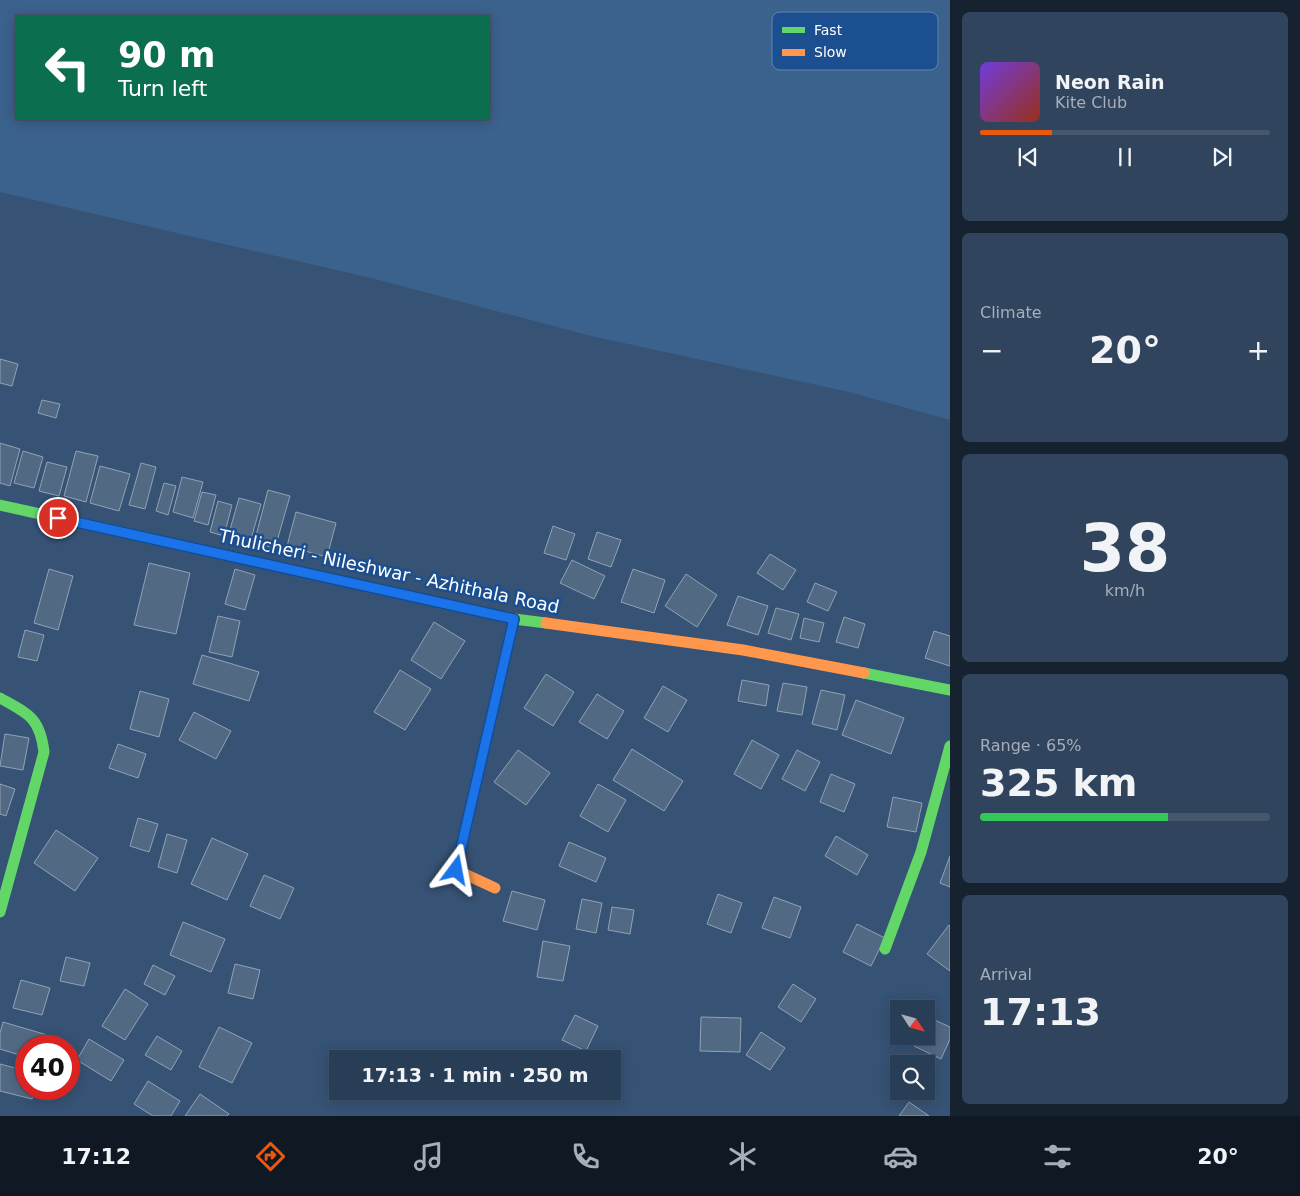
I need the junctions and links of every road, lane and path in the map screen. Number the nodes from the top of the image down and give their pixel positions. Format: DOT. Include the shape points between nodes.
graph roads {
  1 [pos="0,505"];
  2 [pos="514,619"];
  3 [pos="950,690"];
  4 [pos="0,698"];
  5 [pos="950,746"];
  6 [pos="495,888"];
  7 [pos="0,912"];
  8 [pos="885,949"];
  1 -- 2 [label="main road, Thulicheri - Nileshwar - Azhithala Road"];
  2 -- 3 [label="main road, Thulicheri - Nileshwar - Azhithala Road" via="743,650"];
  2 -- 6 [label="main road" via="456,870"];
  4 -- 7 [label="main road" via="14,705 40,730 44,752"];
  5 -- 8 [label="main road" via="921,852"];
}
